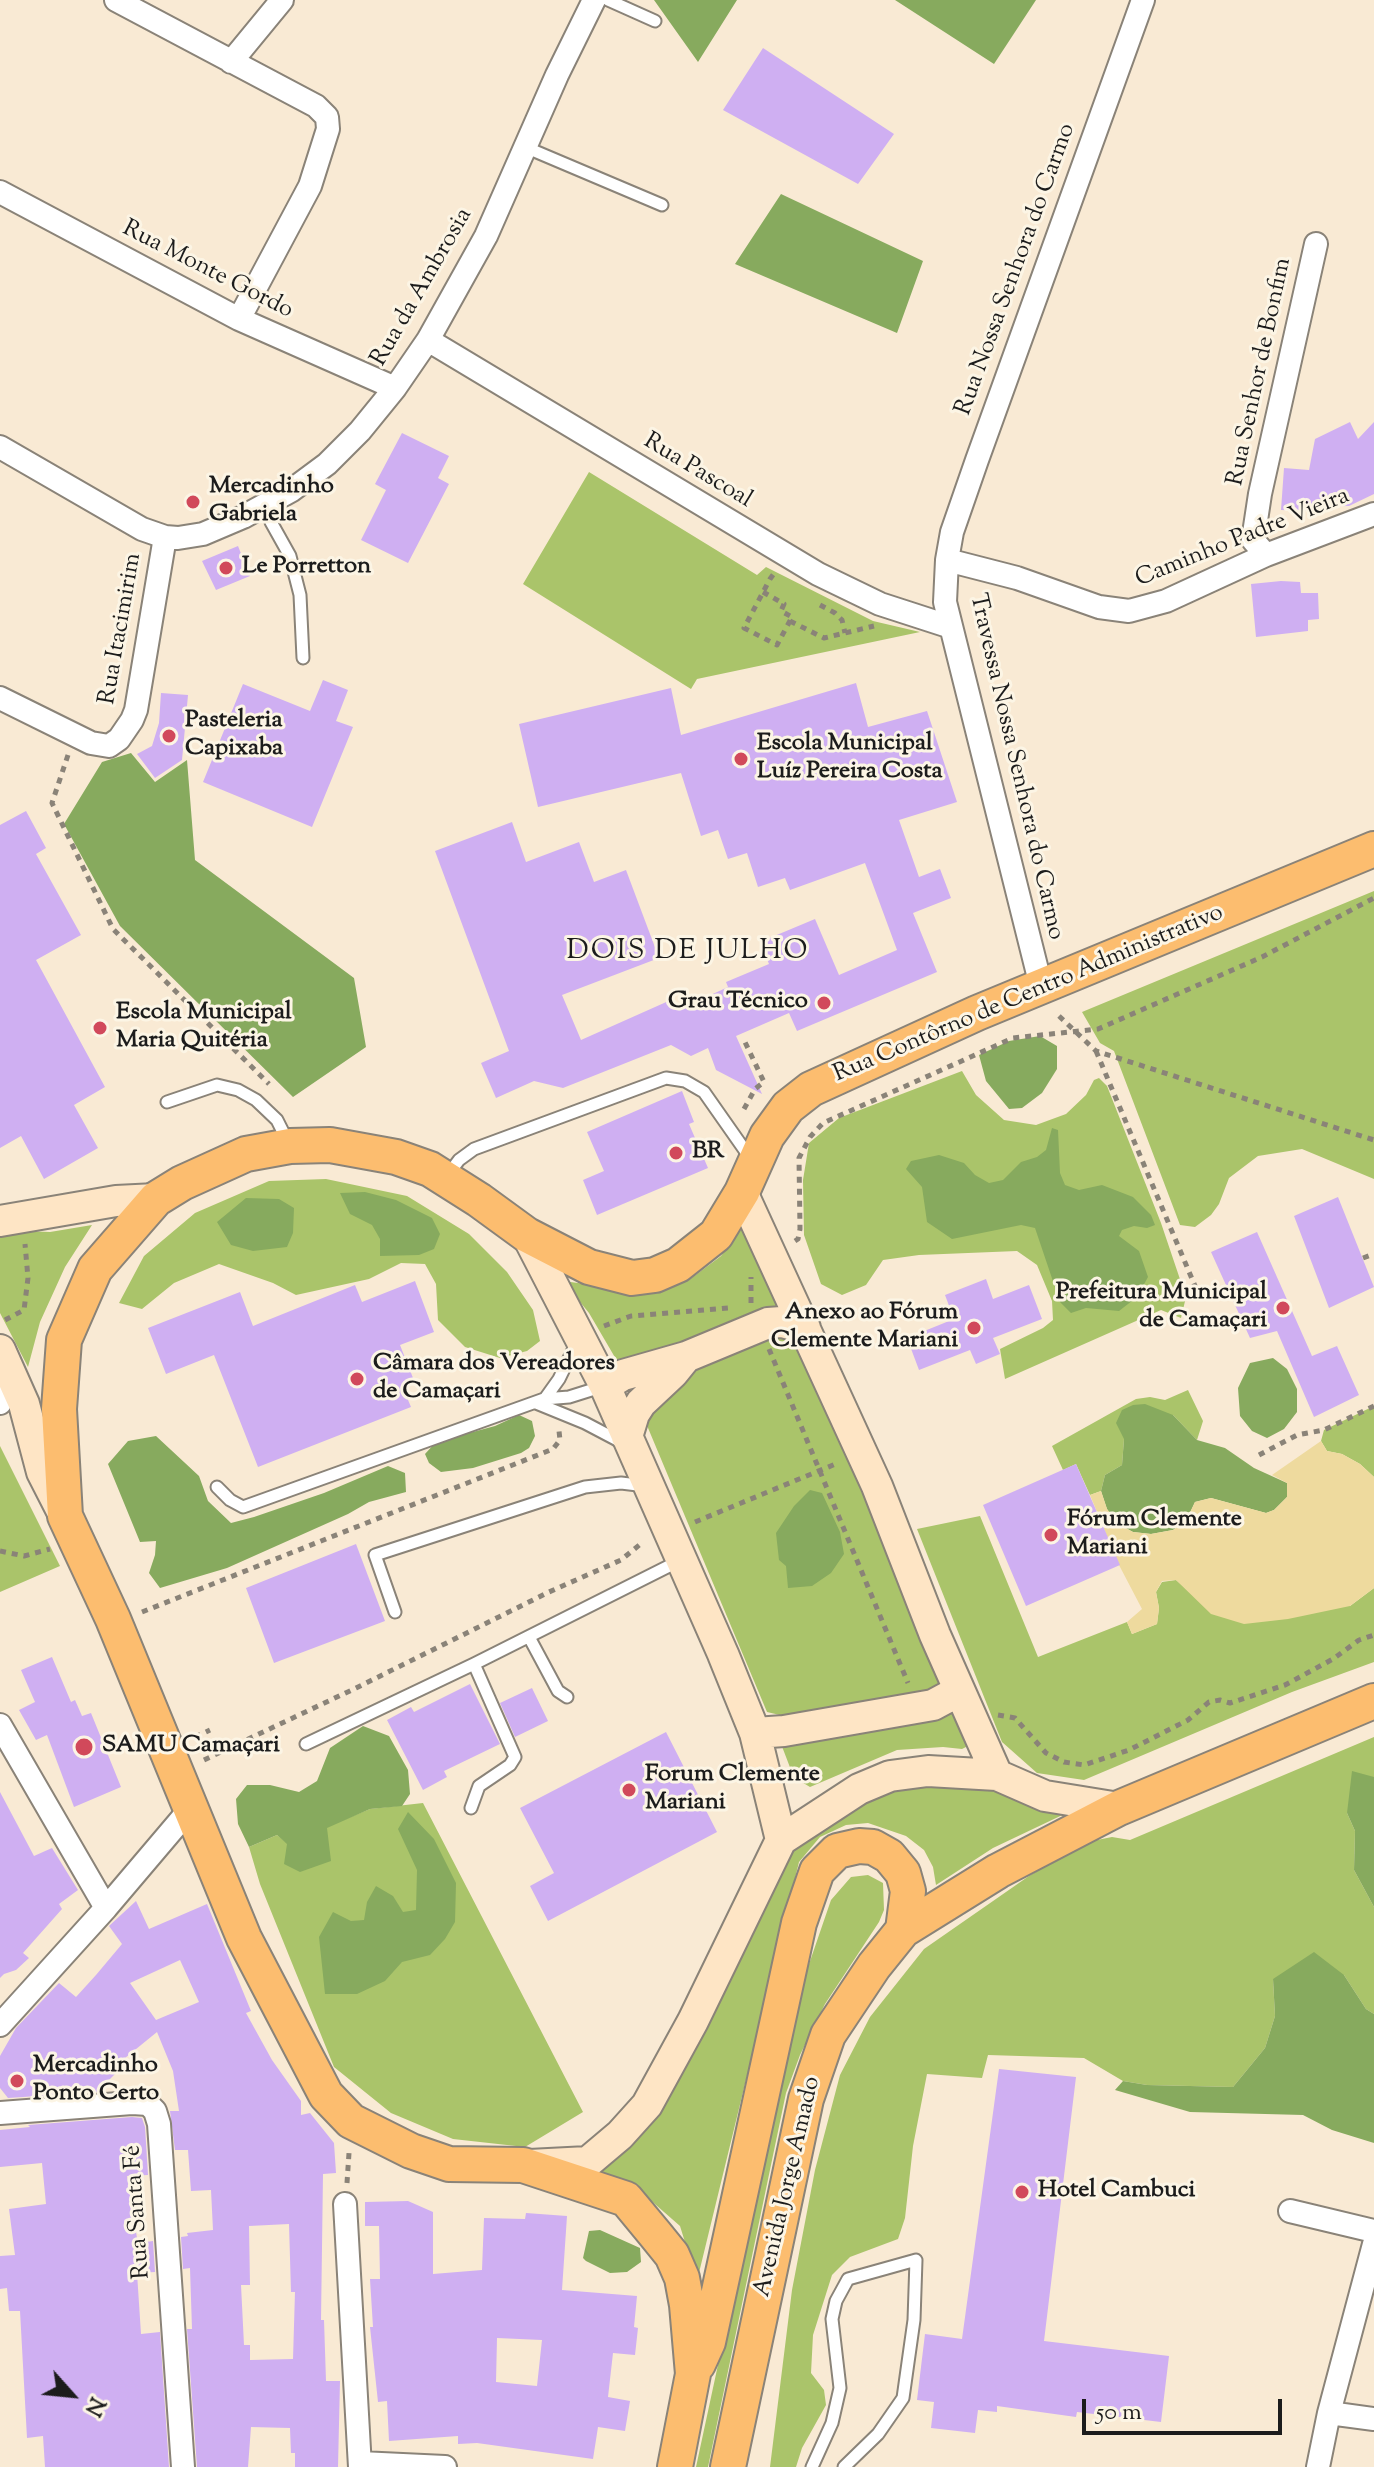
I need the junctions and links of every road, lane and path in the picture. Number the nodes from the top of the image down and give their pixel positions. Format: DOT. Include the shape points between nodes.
graph roads {
  1 [pos="116,0"];
  2 [pos="282,0"];
  3 [pos="594,0"];
  4 [pos="608,0"];
  5 [pos="1143,0"];
  6 [pos="655,21"];
  7 [pos="231,62"];
  8 [pos="525,147"];
  9 [pos="0,192"];
  10 [pos="662,205"];
  11 [pos="1316,244"];
  12 [pos="239,319"];
  13 [pos="428,340"];
  14 [pos="395,388"];
  15 [pos="0,447"];
  16 [pos="269,503"];
  17 [pos="1374,514"];
  18 [pos="165,537"];
  19 [pos="1266,555"];
  20 [pos="947,560"];
  21 [pos="770,579"];
  22 [pos="763,592"];
  23 [pos="812,599"];
  24 [pos="790,621"];
  25 [pos="878,625"];
  26 [pos="951,627"];
  27 [pos="845,633"];
  28 [pos="303,658"];
  29 [pos="0,698"];
  30 [pos="70,747"];
  31 [pos="1374,849"];
  32 [pos="1374,898"];
  33 [pos="1041,986"];
  34 [pos="1059,1016"];
  35 [pos="1076,1032"];
  36 [pos="744,1040"];
  37 [pos="1096,1051"];
  38 [pos="279,1094"];
  39 [pos="167,1102"];
  40 [pos="744,1109"];
  41 [pos="1374,1140"];
  42 [pos="290,1146"];
  43 [pos="748,1177"];
  44 [pos="445,1178"];
  45 [pos="156,1199"];
  46 [pos="12,1226"];
  47 [pos="527,1235"];
  48 [pos="790,1245"];
  49 [pos="1374,1254"];
  50 [pos="1363,1258"];
  51 [pos="756,1263"];
  52 [pos="1198,1293"];
  53 [pos="755,1318"];
  54 [pos="5,1320"];
  55 [pos="805,1328"];
  56 [pos="588,1332"];
  57 [pos="0,1350"];
  58 [pos="686,1357"];
  59 [pos="605,1386"];
  60 [pos="6,1390"];
  61 [pos="540,1401"];
  62 [pos="1374,1406"];
  63 [pos="559,1421"];
  64 [pos="631,1443"];
  65 [pos="1259,1455"];
  66 [pos="850,1459"];
  67 [pos="820,1470"];
  68 [pos="217,1487"];
  69 [pos="650,1487"];
  70 [pos="691,1513"];
  71 [pos="65,1516"];
  72 [pos="644,1542"];
  73 [pos="51,1548"];
  74 [pos="0,1551"];
  75 [pos="682,1559"];
  76 [pos="142,1612"];
  77 [pos="395,1612"];
  78 [pos="1374,1635"];
  79 [pos="529,1637"];
  80 [pos="474,1664"];
  81 [pos="959,1691"];
  82 [pos="567,1697"];
  83 [pos="1374,1701"];
  84 [pos="917,1708"];
  85 [pos="986,1716"];
  86 [pos="0,1725"];
  87 [pos="210,1730"];
  88 [pos="755,1733"];
  89 [pos="195,1737"];
  90 [pos="306,1744"];
  91 [pos="204,1760"];
  92 [pos="997,1775"];
  93 [pos="471,1808"];
  94 [pos="1119,1808"];
  95 [pos="190,1809"];
  96 [pos="781,1840"];
  97 [pos="106,1908"];
  98 [pos="903,1930"];
  99 [pos="3,2017"];
  100 [pos="0,2113"];
  101 [pos="351,2121"];
  102 [pos="523,2165"];
  103 [pos="345,2204"];
  104 [pos="1290,2211"];
  105 [pos="1374,2231"];
  106 [pos="1374,2244"];
  107 [pos="693,2374"];
  108 [pos="1329,2413"];
  109 [pos="1374,2419"];
  110 [pos="731,2461"];
  111 [pos="360,2465"];
  112 [pos="1325,2466"];
  113 [pos="183,2467"];
  114 [pos="445,2467"];
  115 [pos="675,2467"];
  116 [pos="812,2467"];
  117 [pos="844,2467"];
  1 -- 7 [label="street"];
  2 -- 7 [label="street"];
  3 -- 8 [label="street, Rua da Ambrosia"];
  4 -- 6 [label="lane"];
  5 -- 20 [label="street, Rua Nossa Senhora do Carmo" via="982,445"];
  7 -- 12 [label="street" via="316,106 327,117 328,129 310,186"];
  8 -- 10 [label="lane"];
  8 -- 13 [label="street, Rua da Ambrosia" via="486,236"];
  9 -- 12 [label="street, Rua Monte Gordo"];
  11 -- 19 [label="street, Rua Senhor de Bonfim" via="1260,494 1253,540"];
  12 -- 14 [label="street, Rua Monte Gordo"];
  13 -- 14 [label="street, Rua da Ambrosia"];
  13 -- 26 [label="street, Rua Pascoal" via="818,574 880,604"];
  14 -- 16 [label="street, Rua da Ambrosia" via="327,464"];
  15 -- 18 [label="street"];
  16 -- 18 [label="street, Rua da Ambrosia" via="203,534"];
  16 -- 28 [label="lane" via="271,522 290,556 300,595"];
  17 -- 19 [label="street, Caminho Padre Vieira"];
  18 -- 29 [label="street, Rua Itacimirim" via="136,710 119,739 109,746 91,743"];
  19 -- 20 [label="street, Caminho Padre Vieira" via="1193,590 1129,611 1099,607"];
  20 -- 26 [label="street, Travessa Nossa Senhora do Carmo" via="945,602"];
  21 -- 22 [label="path"];
  22 -- 24 [label="path" via="784,604 781,611 792,617"];
  22 -- 24 [label="path" via="744,628 777,645"];
  23 -- 27 [label="path" via="842,620"];
  24 -- 27 [label="path" via="824,638"];
  25 -- 27 [label="path"];
  26 -- 33 [label="street, Travessa Nossa Senhora do Carmo"];
  30 -- 38 [label="path" via="52,803 113,929"];
  31 -- 33 [label="main road, Rua Contôrno de Centro Administrativo"];
  32 -- 35 [label="path" via="1262,957 1098,1029"];
  33 -- 43 [label="main road, Rua Contôrno de Centro Administrativo" via="811,1089 788,1107 767,1136"];
  34 -- 35 [label="path"];
  35 -- 37 [label="path"];
  35 -- 48 [label="path" via="1013,1038 823,1123 799,1158 800,1229"];
  36 -- 40 [label="path" via="764,1082"];
  37 -- 41 [label="path"];
  37 -- 52 [label="path"];
  39 -- 42 [label="lane" via="217,1085 238,1090 277,1120"];
  42 -- 44 [label="main road, Rua Contôrno de Centro Administrativo" via="330,1145 396,1157"];
  42 -- 45 [label="main road, Rua Contôrno de Centro Administrativo" via="246,1154"];
  43 -- 44 [label="lane" via="704,1092 666,1078 474,1149"];
  43 -- 47 [label="main road, Rua Contôrno de Centro Administrativo" via="716,1235 678,1265 655,1275 632,1278 589,1267"];
  43 -- 55 [label="street"];
  44 -- 47 [label="main road, Rua Contôrno de Centro Administrativo"];
  45 -- 46 [label="street" via="116,1201"];
  45 -- 71 [label="main road, Rua Contôrno de Centro Administrativo" via="95,1269 64,1340 59,1409"];
  46 -- 54 [label="path" via="28,1278 24,1310"];
  47 -- 56 [label="street"];
  49 -- 50 [label="path"];
  51 -- 53 [label="path" via="749,1290"];
  53 -- 55 [label="street"];
  53 -- 56 [label="path" via="723,1308 658,1313 631,1316"];
  53 -- 58 [label="street"];
  53 -- 67 [label="path"];
  55 -- 81 [label="street" via="877,1486"];
  56 -- 59 [label="street"];
  56 -- 61 [label="lane"];
  57 -- 60 [label="street"];
  58 -- 59 [label="street" via="623,1375"];
  58 -- 64 [label="street" via="641,1403 634,1414"];
  59 -- 61 [label="lane"];
  59 -- 64 [label="street"];
  60 -- 71 [label="street" via="24,1404 42,1472"];
  61 -- 64 [label="lane"];
  61 -- 68 [label="lane" via="243,1507"];
  62 -- 65 [label="path"];
  63 -- 76 [label="path" via="560,1440 553,1449"];
  64 -- 69 [label="street"];
  66 -- 67 [label="path"];
  67 -- 70 [label="path" via="695,1522"];
  67 -- 84 [label="path"];
  69 -- 75 [label="street"];
  69 -- 77 [label="lane" via="585,1487 375,1555"];
  71 -- 95 [label="main road"];
  72 -- 91 [label="path" via="621,1560"];
  73 -- 74 [label="path" via="24,1556"];
  75 -- 79 [label="lane"];
  75 -- 88 [label="street"];
  78 -- 85 [label="path" via="1285,1685 1230,1703 1209,1702 1188,1720 1129,1750 1084,1765 1046,1753 1015,1718"];
  79 -- 80 [label="lane"];
  79 -- 82 [label="lane" via="558,1691"];
  80 -- 90 [label="lane"];
  80 -- 93 [label="lane" via="515,1757 479,1786"];
  81 -- 84 [label="street"];
  81 -- 92 [label="street"];
  83 -- 94 [label="main road"];
  84 -- 88 [label="street"];
  86 -- 97 [label="street"];
  87 -- 89 [label="path"];
  88 -- 96 [label="street"];
  92 -- 94 [label="street" via="1045,1796"];
  92 -- 96 [label="street" via="928,1771 890,1776 859,1789"];
  94 -- 98 [label="main road" via="998,1871"];
  95 -- 97 [label="street"];
  95 -- 101 [label="main road" via="244,1938 326,2095"];
  96 -- 102 [label="street" via="647,2105 588,2162"];
  97 -- 99 [label="street"];
  98 -- 107 [label="main road" via="908,1891 903,1873 889,1856 873,1847 848,1848 837,1851 817,1871 796,1938 708,2342"];
  98 -- 110 [label="main road, Avenida Jorge Amado" via="828,2035 806,2099"];
  100 -- 113 [label="street, Rua Santa Fé" via="132,2103 148,2104 155,2111"];
  101 -- 102 [label="main road" via="449,2164"];
  101 -- 103 [label="path"];
  102 -- 107 [label="main road" via="626,2199 655,2234 682,2278"];
  103 -- 111 [label="street"];
  104 -- 105 [label="street"];
  106 -- 108 [label="street"];
  107 -- 115 [label="main road"];
  108 -- 109 [label="street"];
  108 -- 112 [label="street"];
  111 -- 114 [label="street"];
  116 -- 117 [label="lane" via="832,2423 840,2388 832,2319 836,2301 848,2279 916,2260 903,2398 878,2434"];
}
